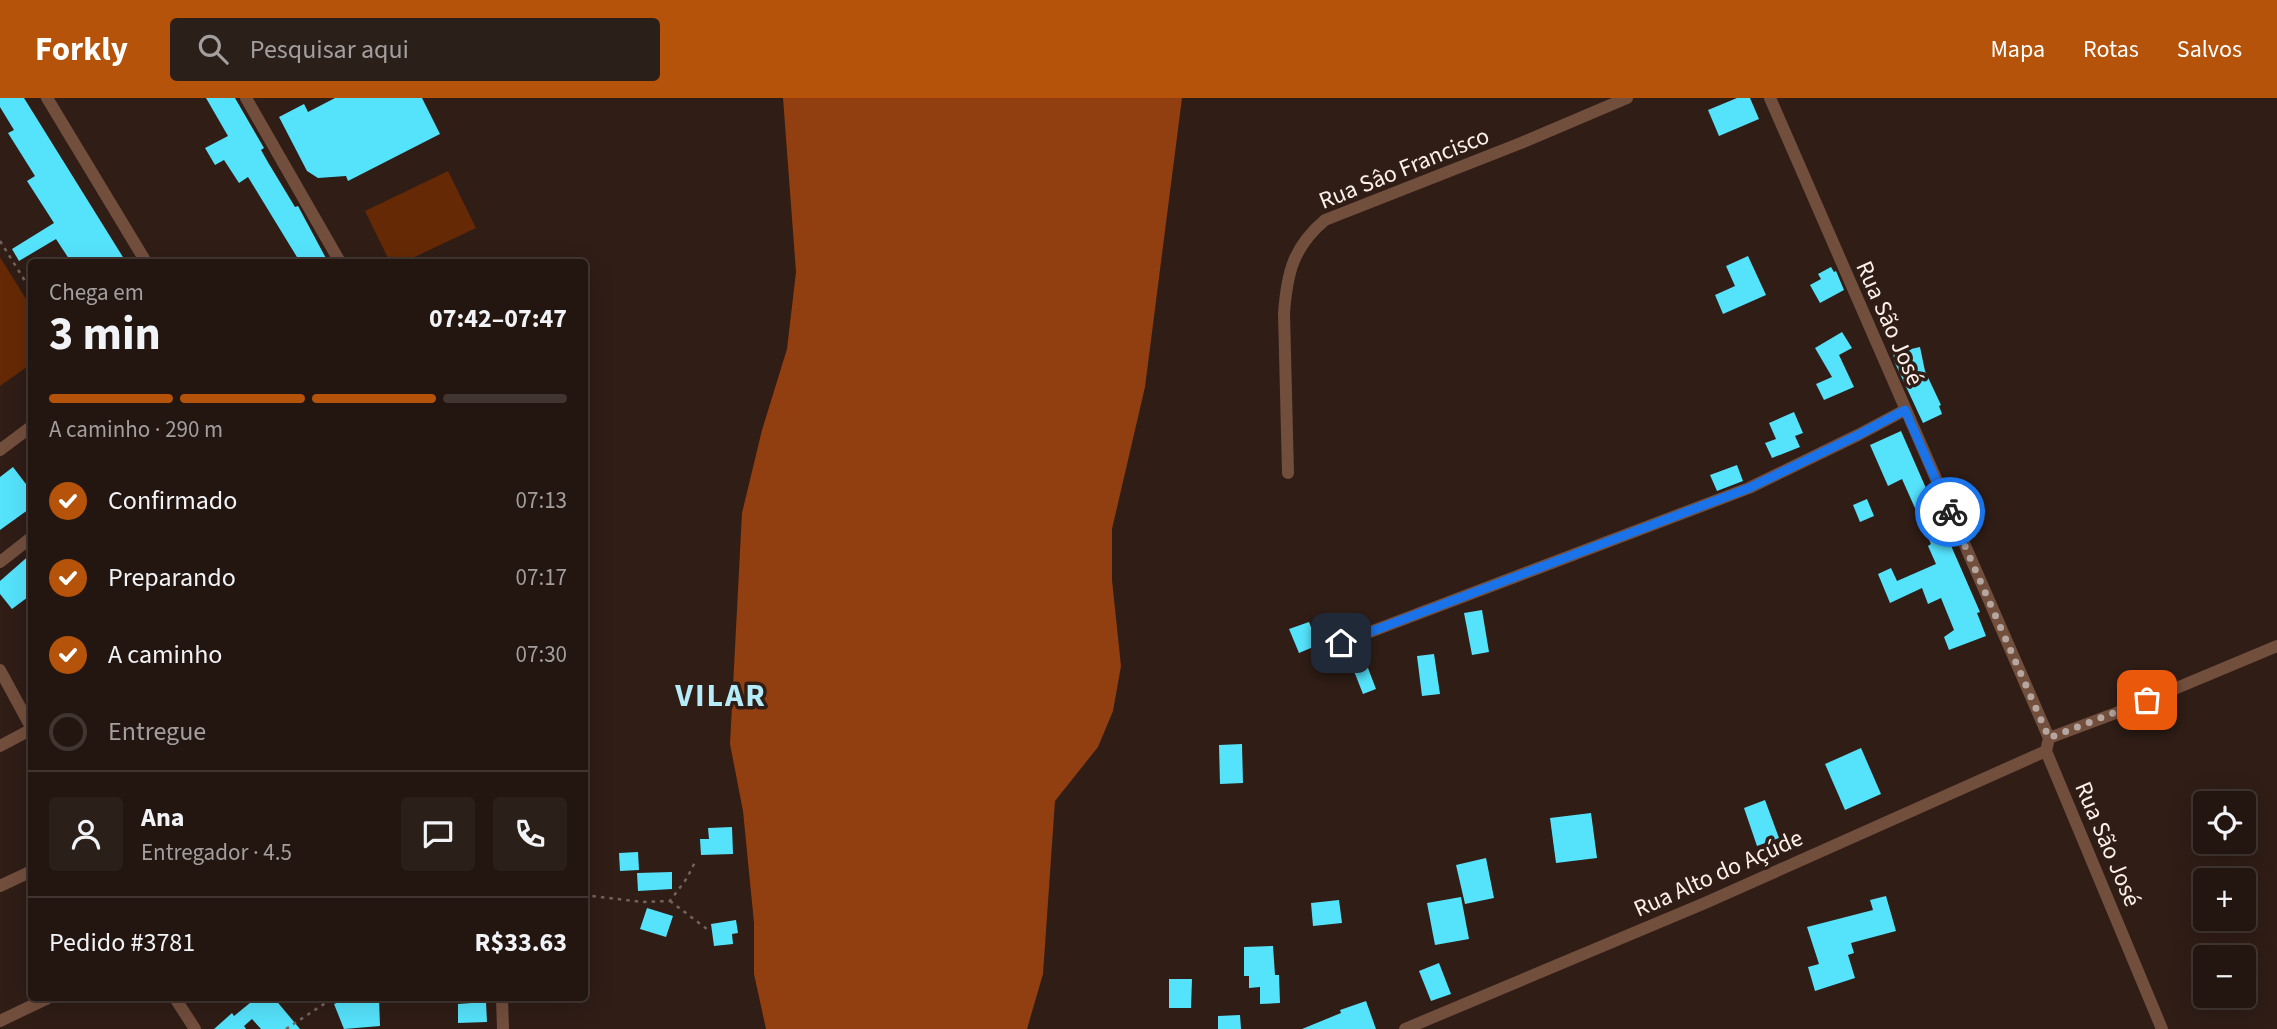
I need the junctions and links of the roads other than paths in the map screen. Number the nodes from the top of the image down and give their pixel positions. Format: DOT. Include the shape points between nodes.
graph roads {
  1 [pos="47,98"];
  2 [pos="246,98"];
  3 [pos="1627,98"];
  4 [pos="1770,98"];
  5 [pos="144,259"];
  6 [pos="338,259"];
  7 [pos="1905,410"];
  8 [pos="28,429"];
  9 [pos="0,450"];
  10 [pos="1288,473"];
  11 [pos="28,540"];
  12 [pos="0,562"];
  13 [pos="1341,643"];
  14 [pos="2277,646"];
  15 [pos="0,670"];
  16 [pos="28,722"];
  17 [pos="28,731"];
  18 [pos="2047,744"];
  19 [pos="0,746"];
  20 [pos="28,872"];
  21 [pos="0,886"];
  22 [pos="42,1001"];
  23 [pos="177,1001"];
  24 [pos="502,1001"];
  25 [pos="0,1021"];
  26 [pos="195,1029"];
  27 [pos="503,1029"];
  28 [pos="1405,1029"];
  29 [pos="2162,1029"];
  1 -- 5 [label="street"];
  2 -- 6 [label="street"];
  3 -- 10 [label="street, Rua Sâo Francisco" via="1325,220 1311,232 1290,267 1286,290"];
  4 -- 7 [label="street, Rua São José"];
  7 -- 13 [label="street" via="1749,488"];
  7 -- 18 [label="street, Rua São José"];
  8 -- 9 [label="street"];
  11 -- 12 [label="street"];
  14 -- 18 [label="street, Rua Alto do Açúde"];
  15 -- 16 [label="street"];
  17 -- 19 [label="street"];
  18 -- 28 [label="street, Rua Alto do Açúde" via="1705,903"];
  18 -- 29 [label="street, Rua São José"];
  20 -- 21 [label="street"];
  22 -- 25 [label="street"];
  23 -- 26 [label="street"];
  24 -- 27 [label="street"];
}
